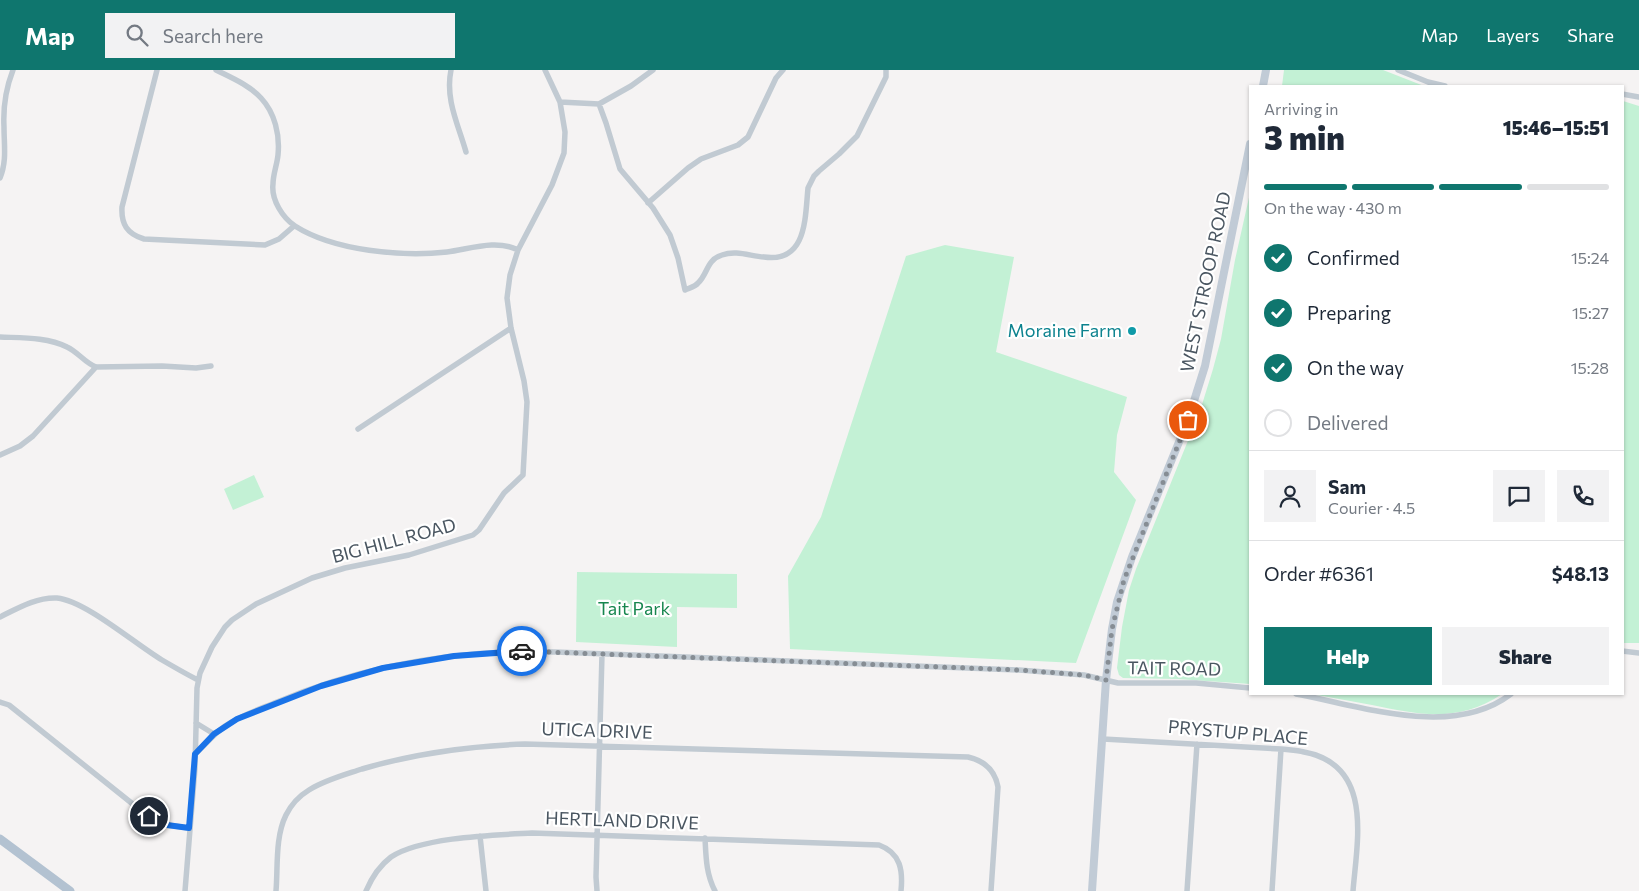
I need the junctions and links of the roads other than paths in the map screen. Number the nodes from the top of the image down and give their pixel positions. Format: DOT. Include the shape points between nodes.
graph roads {
  1 [pos="13,70"];
  2 [pos="157,70"];
  3 [pos="216,70"];
  4 [pos="451,70"];
  5 [pos="545,70"];
  6 [pos="653,70"];
  7 [pos="783,70"];
  8 [pos="886,70"];
  9 [pos="1266,70"];
  10 [pos="1398,70"];
  11 [pos="1263,85"];
  12 [pos="1442,85"];
  13 [pos="1624,94"];
  14 [pos="1639,97"];
  15 [pos="3,102"];
  16 [pos="560,102"];
  17 [pos="599,104"];
  18 [pos="1249,149"];
  19 [pos="466,152"];
  20 [pos="0,178"];
  21 [pos="648,203"];
  22 [pos="294,226"];
  23 [pos="518,250"];
  24 [pos="511,328"];
  25 [pos="0,337"];
  26 [pos="211,366"];
  27 [pos="96,367"];
  28 [pos="358,429"];
  29 [pos="0,456"];
  30 [pos="0,616"];
  31 [pos="1624,651"];
  32 [pos="1639,653"];
  33 [pos="602,654"];
  34 [pos="198,680"];
  35 [pos="1106,680"];
  36 [pos="1249,688"];
  37 [pos="1301,695"];
  38 [pos="1510,695"];
  39 [pos="0,702"];
  40 [pos="196,723"];
  41 [pos="214,734"];
  42 [pos="1103,738"];
  43 [pos="1197,744"];
  44 [pos="600,746"];
  45 [pos="1281,749"];
  46 [pos="195,754"];
  47 [pos="189,828"];
  48 [pos="597,835"];
  49 [pos="480,836"];
  50 [pos="705,838"];
  51 [pos="0,839"];
  52 [pos="70,891"];
  53 [pos="185,891"];
  54 [pos="276,891"];
  55 [pos="366,891"];
  56 [pos="486,891"];
  57 [pos="597,891"];
  58 [pos="716,891"];
  59 [pos="901,891"];
  60 [pos="991,891"];
  61 [pos="1092,891"];
  62 [pos="1187,891"];
  63 [pos="1272,891"];
  64 [pos="1353,891"];
  1 -- 15 [label="street"];
  2 -- 22 [label="street" via="122,207 126,229 144,239 253,245 273,243"];
  3 -- 22 [label="street" via="254,91 271,113 278,144 272,185 274,197"];
  4 -- 19 [label="street" via="452,109"];
  5 -- 16 [label="street, BIG HILL ROAD"];
  6 -- 17 [label="street"];
  7 -- 21 [label="street" via="776,78 748,137 738,145 701,159"];
  8 -- 21 [label="street" via="886,77 858,136 811,182 804,230 793,250 772,258 738,253 719,256 707,266 700,281 685,290 670,235"];
  9 -- 11 [label="main road"];
  10 -- 12 [label="street"];
  13 -- 14 [label="street"];
  15 -- 20 [label="street" via="5,155"];
  16 -- 17 [label="street"];
  16 -- 23 [label="street, BIG HILL ROAD" via="566,132 561,163"];
  17 -- 21 [label="street" via="620,169"];
  18 -- 35 [label="main road, WEST STROOP ROAD" via="1205,366 1188,420 1124,580 1112,629"];
  22 -- 23 [label="street" via="349,246 399,254 446,252 492,245"];
  23 -- 24 [label="street, BIG HILL ROAD" via="507,298"];
  24 -- 28 [label="street"];
  24 -- 34 [label="street, BIG HILL ROAD" via="527,402 525,470 500,498 479,530 465,538 409,555 312,578 256,604 225,627 212,647"];
  25 -- 27 [label="street" via="61,344"];
  26 -- 27 [label="street"];
  27 -- 29 [label="street" via="33,436"];
  30 -- 34 [label="street" via="48,598 75,602"];
  31 -- 32 [label="street"];
  33 -- 35 [label="street, TAIT ROAD" via="1019,670"];
  33 -- 41 [label="street, TAIT ROAD" via="493,652 391,666 291,696 237,719"];
  33 -- 44 [label="street"];
  34 -- 40 [label="street, BIG HILL ROAD"];
  35 -- 36 [label="street, TAIT ROAD"];
  35 -- 42 [label="main road, WEST STROOP ROAD"];
  37 -- 38 [label="street" via="1432,718 1480,711"];
  39 -- 47 [label="street" via="149,816 167,825"];
  40 -- 41 [label="street"];
  40 -- 46 [label="street, BIG HILL ROAD"];
  41 -- 46 [label="street, TAIT ROAD"];
  42 -- 43 [label="street, PRYSTUP PLACE"];
  42 -- 61 [label="main road, WEST STROOP ROAD"];
  43 -- 45 [label="street, PRYSTUP PLACE"];
  43 -- 62 [label="street"];
  44 -- 48 [label="street"];
  44 -- 54 [label="street, UTICA DRIVE" via="524,744 453,749 390,761 319,784 300,797 286,816 280,836"];
  44 -- 60 [label="street, UTICA DRIVE" via="968,757 982,762 989,767 998,787"];
  45 -- 63 [label="street"];
  45 -- 64 [label="street, PRYSTUP PLACE" via="1323,758 1342,773 1354,793 1358,816"];
  46 -- 47 [label="street, BIG HILL ROAD"];
  47 -- 53 [label="street, BIG HILL ROAD"];
  48 -- 49 [label="street, HERTLAND DRIVE" via="532,833"];
  48 -- 50 [label="street, HERTLAND DRIVE"];
  48 -- 57 [label="street"];
  49 -- 55 [label="street, HERTLAND DRIVE" via="425,845 397,854 380,866"];
  49 -- 56 [label="street"];
  50 -- 58 [label="street" via="708,875"];
  50 -- 59 [label="street, HERTLAND DRIVE" via="879,845 895,855 901,870"];
  51 -- 52 [label="main road"];
}
